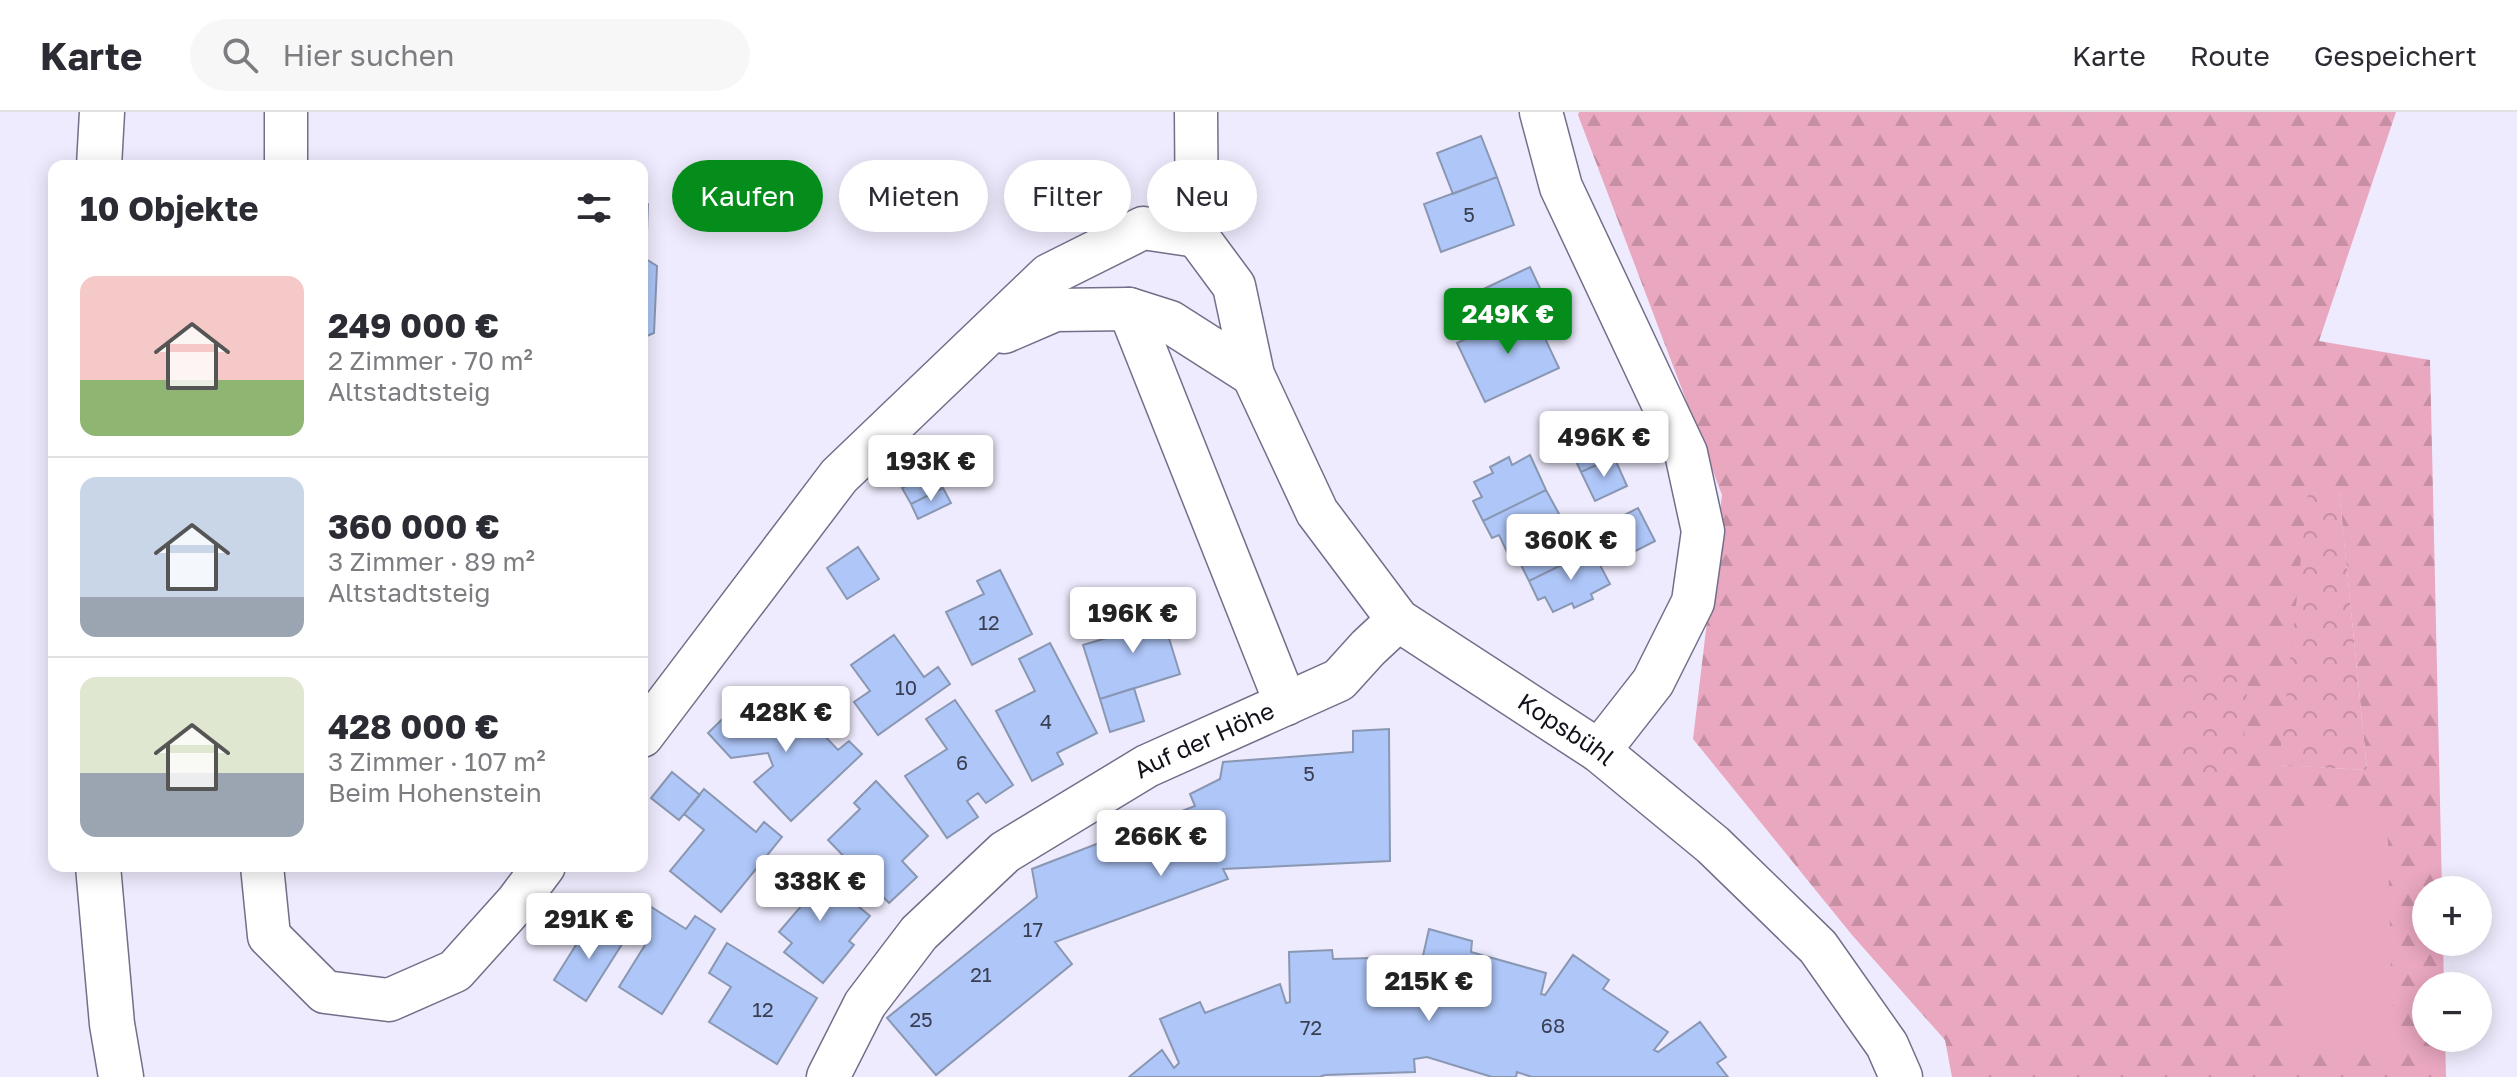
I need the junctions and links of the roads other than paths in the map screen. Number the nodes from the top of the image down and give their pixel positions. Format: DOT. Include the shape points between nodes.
graph roads {
  1 [pos="102,112"];
  2 [pos="286,112"];
  3 [pos="1196,112"];
  4 [pos="1541,112"];
  5 [pos="99,160"];
  6 [pos="286,160"];
  7 [pos="1197,236"];
  8 [pos="1129,309"];
  9 [pos="978,343"];
  10 [pos="1253,375"];
  11 [pos="1398,620"];
  12 [pos="1286,704"];
  13 [pos="648,728"];
  14 [pos="1599,751"];
  15 [pos="99,872"];
  16 [pos="263,872"];
  17 [pos="540,872"];
  18 [pos="121,1077"];
  19 [pos="828,1077"];
  20 [pos="1901,1077"];
  1 -- 5 [label="main road"];
  2 -- 6 [label="street"];
  3 -- 7 [label="street"];
  4 -- 14 [label="street" via="1561,187 1686,453 1703,531 1693,602 1653,682"];
  7 -- 9 [label="street" via="1143,228 1049,275"];
  7 -- 10 [label="street, Kopsbühl" via="1234,286"];
  8 -- 9 [label="street" via="1055,310"];
  8 -- 10 [label="street" via="1170,322"];
  8 -- 12 [label="street"];
  9 -- 13 [label="street" via="839,476"];
  10 -- 11 [label="street, Kopsbühl" via="1317,512"];
  11 -- 12 [label="street, Auf der Höhe" via="1339,680"];
  11 -- 14 [label="street, Kopsbühl"];
  12 -- 19 [label="street, Auf der Höhe" via="1147,766 1005,852 919,933 865,1004"];
  14 -- 20 [label="street, Kopsbühl" via="1713,845 1818,947 1887,1045"];
  15 -- 18 [label="main road"];
  16 -- 17 [label="street" via="269,936 325,992 389,1000 455,971"];
}
